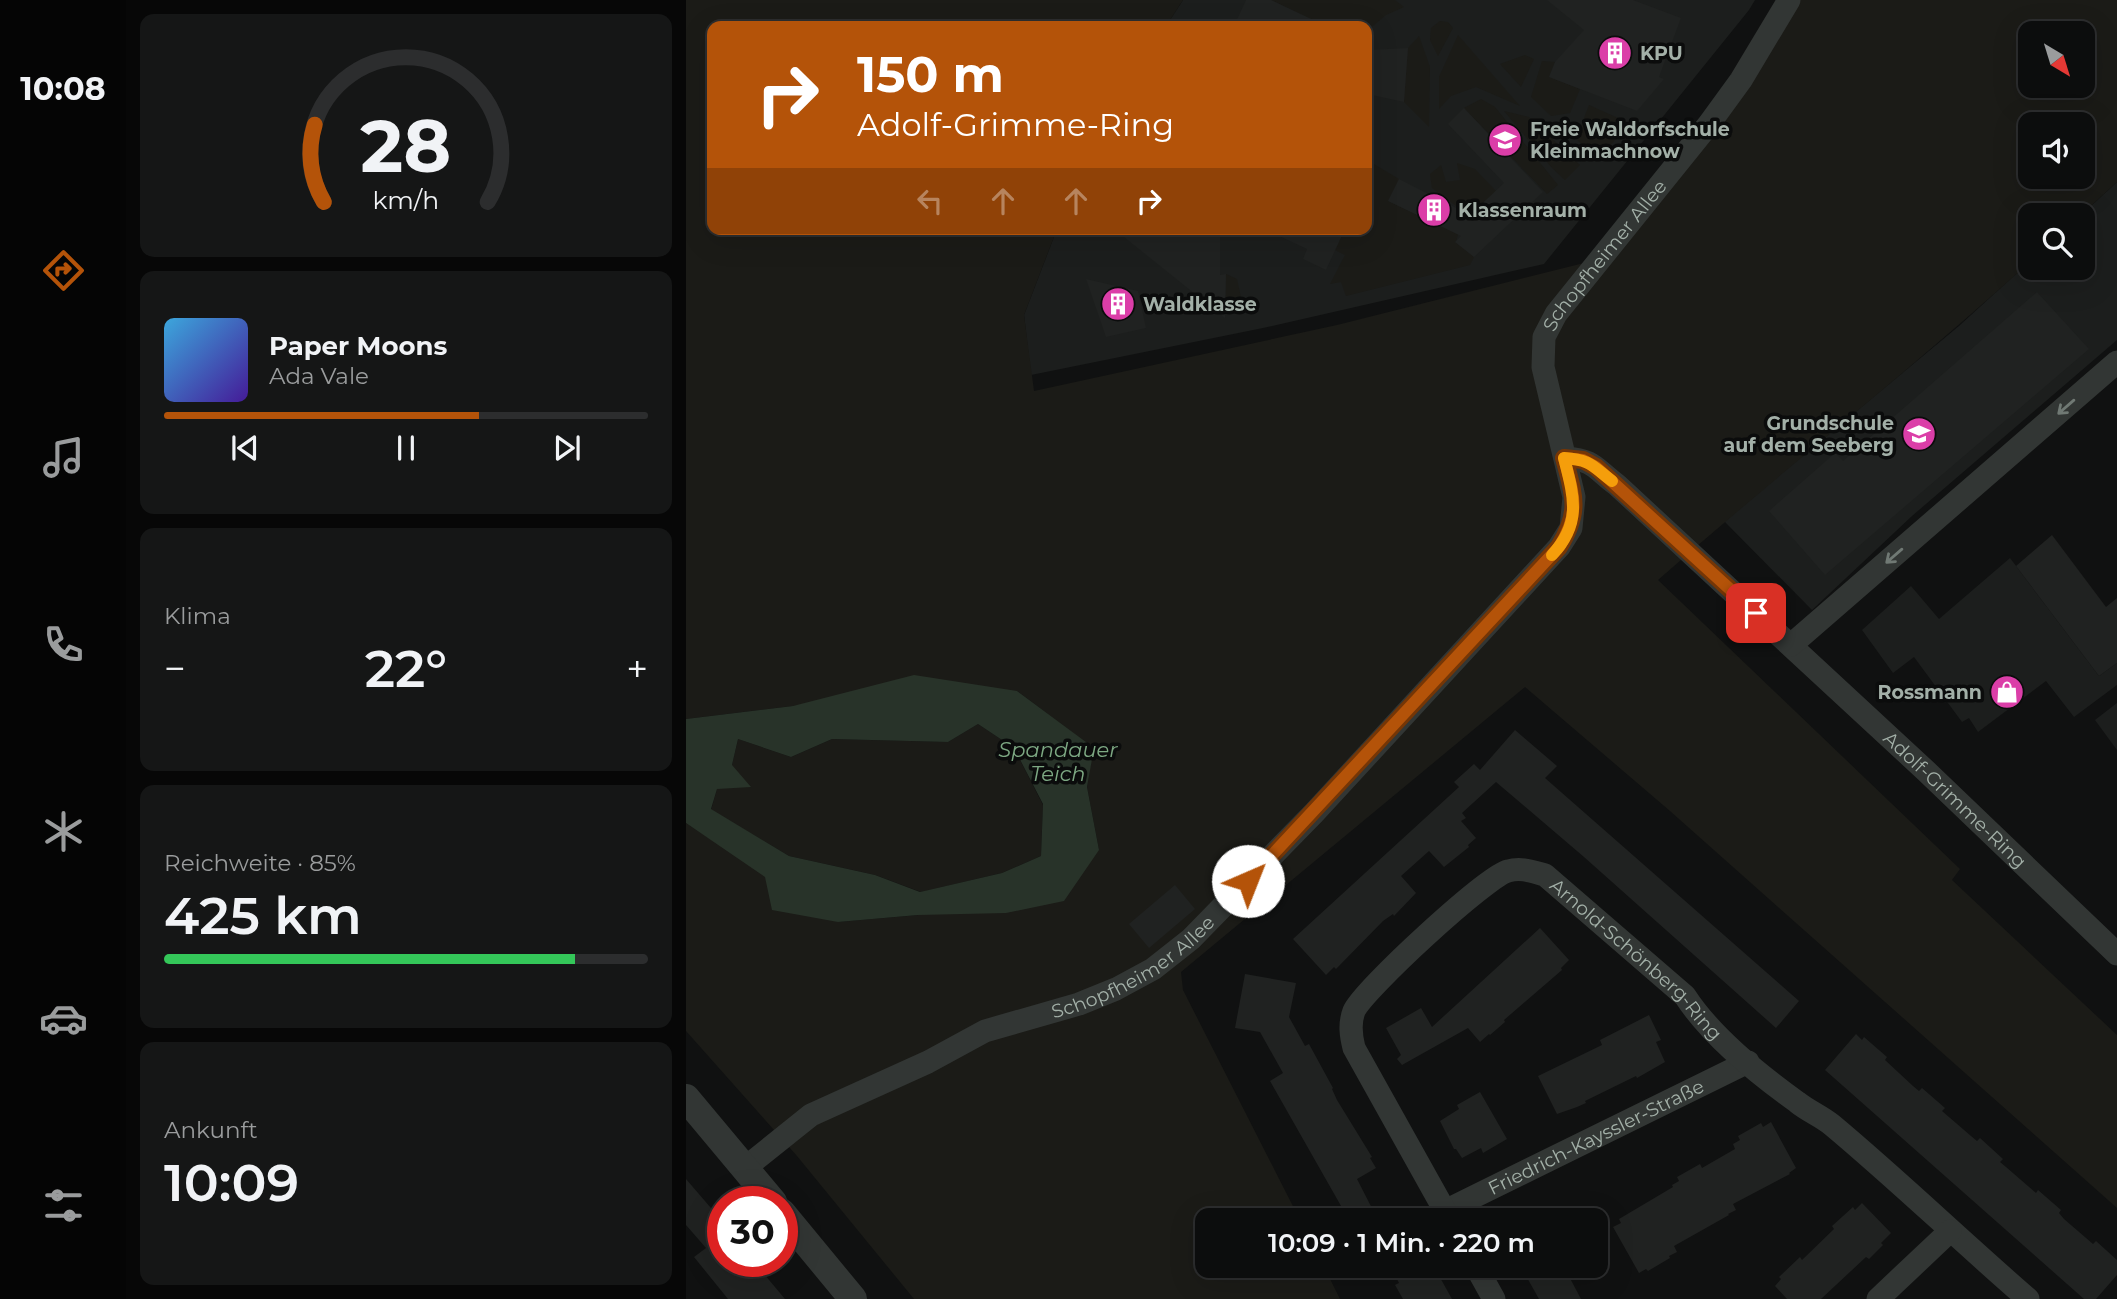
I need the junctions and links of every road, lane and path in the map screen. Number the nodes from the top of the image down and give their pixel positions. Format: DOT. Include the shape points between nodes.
graph roads {
  1 [pos="1789,0"];
  2 [pos="2117,362"];
  3 [pos="1564,458"];
  4 [pos="1791,645"];
  5 [pos="2117,954"];
  6 [pos="1748,1062"];
  7 [pos="686,1098"];
  8 [pos="745,1168"];
  9 [pos="760,1186"];
  10 [pos="1444,1208"];
  11 [pos="1462,1208"];
  12 [pos="1950,1231"];
  13 [pos="798,1232"];
  14 [pos="1482,1278"];
  15 [pos="853,1299"];
  16 [pos="1494,1299"];
  17 [pos="1878,1299"];
  18 [pos="2028,1299"];
  1 -- 3 [label="street, Schopfheimer Allee" via="1741,80 1556,314 1544,337 1543,367"];
  2 -- 4 [label="street, one-way"];
  3 -- 4 [label="street, Adolf-Grimme-Ring" via="1596,467"];
  3 -- 8 [label="street, Schopfheimer Allee" via="1574,497 1571,528 1559,547 1191,939 1153,969 1116,989 985,1031 811,1115"];
  4 -- 5 [label="street, Adolf-Grimme-Ring"];
  6 -- 10 [label="street, Arnold-Schönberg-Ring" via="1698,1016 1685,996 1545,876 1525,869 1506,871 1395,963 1364,996 1350,1023 1354,1048"];
  6 -- 11 [label="street, Friedrich-Kayssler-Straße"];
  6 -- 12 [label="street, Arnold-Schönberg-Ring" via="1856,1145"];
  7 -- 8 [label="street"];
  8 -- 9 [label="street"];
  12 -- 17 [label="street"];
  12 -- 18 [label="street, Arnold-Schönberg-Ring"];
  13 -- 15 [label="street"];
  14 -- 16 [label="street"];
}
